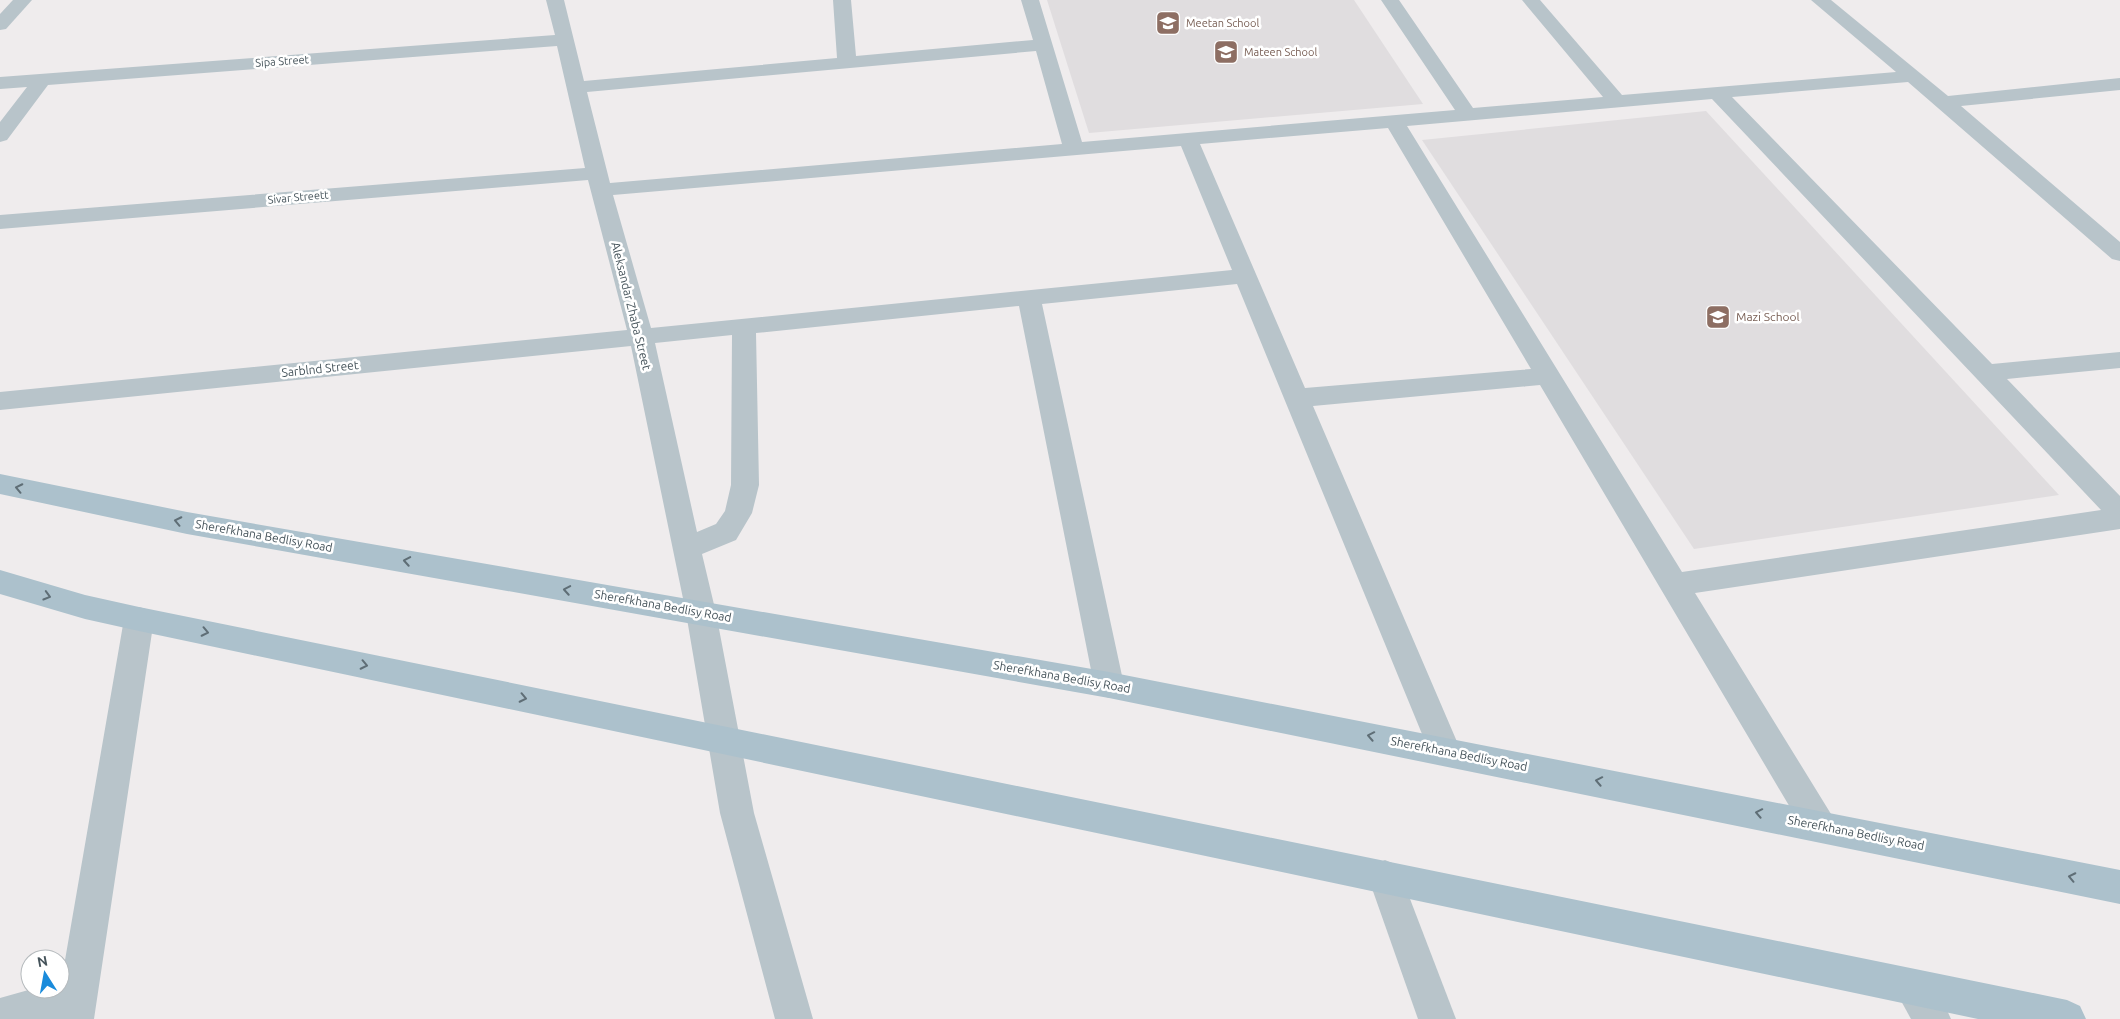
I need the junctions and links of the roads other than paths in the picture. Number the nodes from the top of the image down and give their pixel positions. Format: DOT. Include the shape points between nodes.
graph roads {
  1 [pos="23,0"];
  2 [pos="555,0"];
  3 [pos="842,0"];
  4 [pos="1030,0"];
  5 [pos="1390,0"];
  6 [pos="1531,0"];
  7 [pos="1820,0"];
  8 [pos="0,26"];
  9 [pos="565,40"];
  10 [pos="1043,44"];
  11 [pos="847,62"];
  12 [pos="1912,76"];
  13 [pos="42,80"];
  14 [pos="0,83"];
  15 [pos="2120,84"];
  16 [pos="576,87"];
  17 [pos="1717,93"];
  18 [pos="1617,102"];
  19 [pos="1944,102"];
  20 [pos="1468,115"];
  21 [pos="1394,121"];
  22 [pos="0,136"];
  23 [pos="1188,139"];
  24 [pos="1074,149"];
  25 [pos="599,181"];
  26 [pos="0,222"];
  27 [pos="2120,254"];
  28 [pos="1245,276"];
  29 [pos="1029,297"];
  30 [pos="744,326"];
  31 [pos="641,336"];
  32 [pos="2120,360"];
  33 [pos="1986,373"];
  34 [pos="1548,376"];
  35 [pos="1297,398"];
  36 [pos="0,401"];
  37 [pos="0,484"];
  38 [pos="2120,513"];
  39 [pos="2120,518"];
  40 [pos="688,548"];
  41 [pos="0,582"];
  42 [pos="1673,585"];
  43 [pos="701,613"];
  44 [pos="139,619"];
  45 [pos="1109,685"];
  46 [pos="724,740"];
  47 [pos="1445,751"];
  48 [pos="1819,825"];
  49 [pos="1385,877"];
  50 [pos="2120,887"];
  51 [pos="1913,988"];
  52 [pos="78,1006"];
  53 [pos="0,1017"];
  54 [pos="794,1019"];
  55 [pos="1437,1019"];
  56 [pos="1932,1019"];
  57 [pos="2067,1019"];
  1 -- 8 [label="street"];
  2 -- 9 [label="street, Aleksandar Zhaba Street"];
  3 -- 11 [label="street"];
  4 -- 10 [label="street"];
  5 -- 20 [label="street"];
  6 -- 18 [label="street"];
  7 -- 12 [label="street"];
  9 -- 13 [label="street, Sipa Street"];
  9 -- 16 [label="street, Aleksandar Zhaba Street"];
  10 -- 11 [label="street"];
  10 -- 24 [label="street"];
  11 -- 16 [label="street"];
  12 -- 17 [label="street, Sivar Streett"];
  12 -- 19 [label="street"];
  13 -- 14 [label="street, Sipa Street"];
  13 -- 22 [label="street"];
  15 -- 19 [label="street"];
  16 -- 25 [label="street, Aleksandar Zhaba Street"];
  17 -- 18 [label="street, Sivar Streett"];
  17 -- 33 [label="street"];
  18 -- 20 [label="street, Sivar Streett"];
  19 -- 27 [label="street"];
  20 -- 21 [label="street, Sivar Streett"];
  21 -- 23 [label="street, Sivar Streett"];
  21 -- 34 [label="street"];
  23 -- 24 [label="street, Sivar Streett"];
  23 -- 28 [label="street"];
  24 -- 25 [label="street, Sivar Streett"];
  25 -- 26 [label="street, Sivar Streett"];
  25 -- 31 [label="street, Aleksandar Zhaba Street"];
  28 -- 29 [label="street, Sarblnd Street"];
  28 -- 35 [label="street"];
  29 -- 30 [label="street, Sarblnd Street"];
  29 -- 45 [label="street"];
  30 -- 31 [label="street, Sarblnd Street"];
  30 -- 40 [label="street" via="744,484 738,513 726,532"];
  31 -- 36 [label="street, Sarblnd Street"];
  31 -- 40 [label="street, Aleksandar Zhaba Street"];
  32 -- 33 [label="street"];
  33 -- 38 [label="street"];
  34 -- 35 [label="street"];
  34 -- 42 [label="street"];
  35 -- 47 [label="street"];
  43 -- 37 [label="main road, Sherefkhana Bedlisy Road, one-way" via="187,523"];
  39 -- 42 [label="street"];
  40 -- 43 [label="street, Aleksandar Zhaba Street"];
  41 -- 44 [label="main road, one-way"];
  42 -- 48 [label="street"];
  43 -- 45 [label="main road, Sherefkhana Bedlisy Road"];
  43 -- 46 [label="street, Aleksandar Zhaba Street"];
  44 -- 46 [label="main road, one-way"];
  44 -- 52 [label="street"];
  47 -- 45 [label="main road, Sherefkhana Bedlisy Road, one-way"];
  46 -- 49 [label="main road"];
  46 -- 54 [label="street, Aleksandar Zhaba Street" via="738,813"];
  48 -- 47 [label="main road, Sherefkhana Bedlisy Road, one-way"];
  50 -- 48 [label="main road, Sherefkhana Bedlisy Road, one-way"];
  49 -- 51 [label="main road"];
  49 -- 55 [label="street"];
  51 -- 56 [label="street"];
  51 -- 57 [label="main road"];
  52 -- 53 [label="street"];
}
